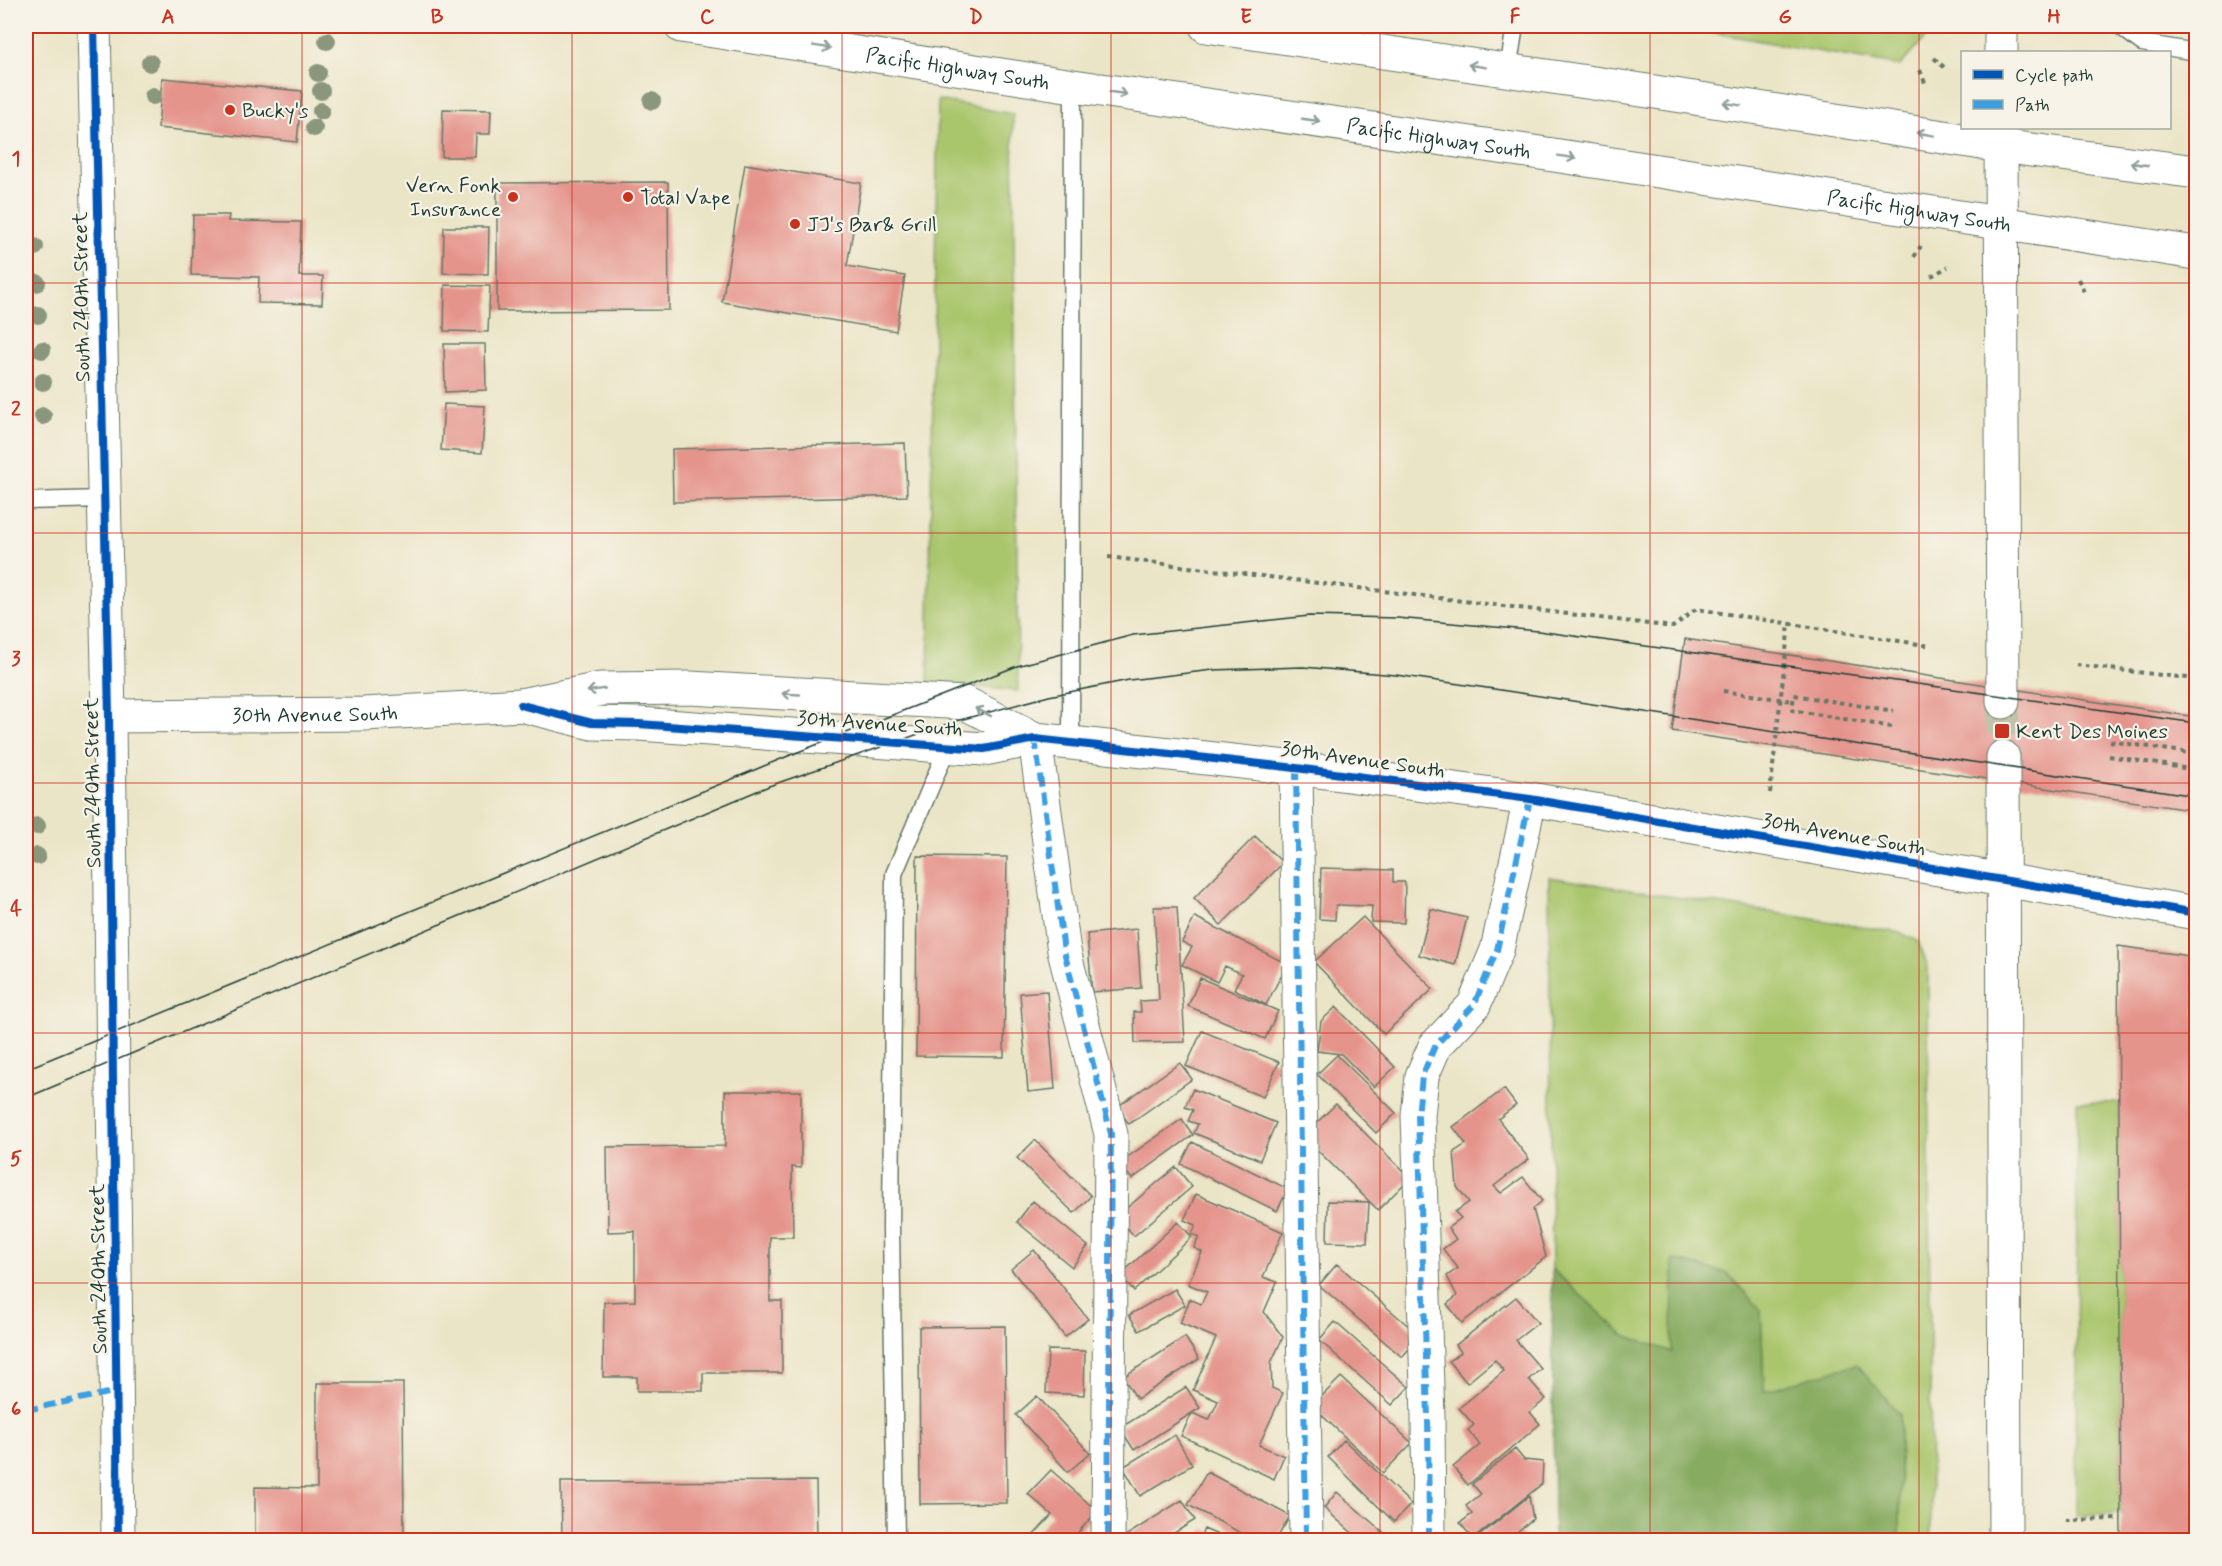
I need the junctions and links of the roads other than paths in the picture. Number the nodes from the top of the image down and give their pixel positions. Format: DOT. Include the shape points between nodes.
graph roads {
  1 [pos="94,26"];
  2 [pos="681,26"];
  3 [pos="1206,26"];
  4 [pos="1515,26"];
  5 [pos="2001,26"];
  6 [pos="2120,26"];
  7 [pos="1284,31"];
  8 [pos="2001,51"];
  9 [pos="2196,51"];
  10 [pos="1508,70"];
  11 [pos="1073,86"];
  12 [pos="2001,137"];
  13 [pos="2196,172"];
  14 [pos="2001,222"];
  15 [pos="2196,253"];
  16 [pos="104,499"];
  17 [pos="26,501"];
  18 [pos="2003,702"];
  19 [pos="521,705"];
  20 [pos="109,716"];
  21 [pos="1035,739"];
  22 [pos="1071,743"];
  23 [pos="948,746"];
  24 [pos="2003,757"];
  25 [pos="1296,768"];
  26 [pos="1530,800"];
  27 [pos="2004,879"];
  28 [pos="2196,913"];
  29 [pos="118,1540"];
  30 [pos="896,1540"];
  31 [pos="1108,1540"];
  32 [pos="1306,1540"];
  33 [pos="1429,1540"];
  34 [pos="2005,1540"];
  1 -- 16 [label="street, South 240th Street"];
  2 -- 11 [label="street, Pacific Highway South, one-way"];
  3 -- 7 [label="street"];
  4 -- 10 [label="lane"];
  5 -- 8 [label="street"];
  6 -- 9 [label="lane" via="2142,43"];
  10 -- 7 [label="street, one-way"];
  12 -- 10 [label="street, one-way"];
  11 -- 14 [label="street, Pacific Highway South, one-way"];
  11 -- 22 [label="lane"];
  13 -- 12 [label="street, one-way"];
  12 -- 14 [label="street"];
  14 -- 15 [label="street, Pacific Highway South"];
  14 -- 18 [label="street"];
  16 -- 17 [label="lane"];
  16 -- 20 [label="street, South 240th Street"];
  19 -- 20 [label="street, 30th Avenue South" via="364,714"];
  21 -- 19 [label="street, 30th Avenue South, one-way" via="965,703 678,688 601,689"];
  19 -- 23 [label="street, 30th Avenue South" via="592,723"];
  20 -- 29 [label="street, South 240th Street"];
  21 -- 22 [label="street, 30th Avenue South"];
  21 -- 23 [label="street, 30th Avenue South" via="984,749"];
  21 -- 31 [label="street" via="1064,951 1111,1134"];
  22 -- 25 [label="street, 30th Avenue South"];
  23 -- 30 [label="lane" via="894,874 891,1228"];
  24 -- 27 [label="street"];
  25 -- 26 [label="street, 30th Avenue South"];
  25 -- 32 [label="street"];
  26 -- 27 [label="street, 30th Avenue South"];
  26 -- 33 [label="street" via="1497,950 1474,1005 1435,1046 1422,1076 1418,1116"];
  27 -- 28 [label="street, 30th Avenue South"];
  27 -- 34 [label="street"];
}
